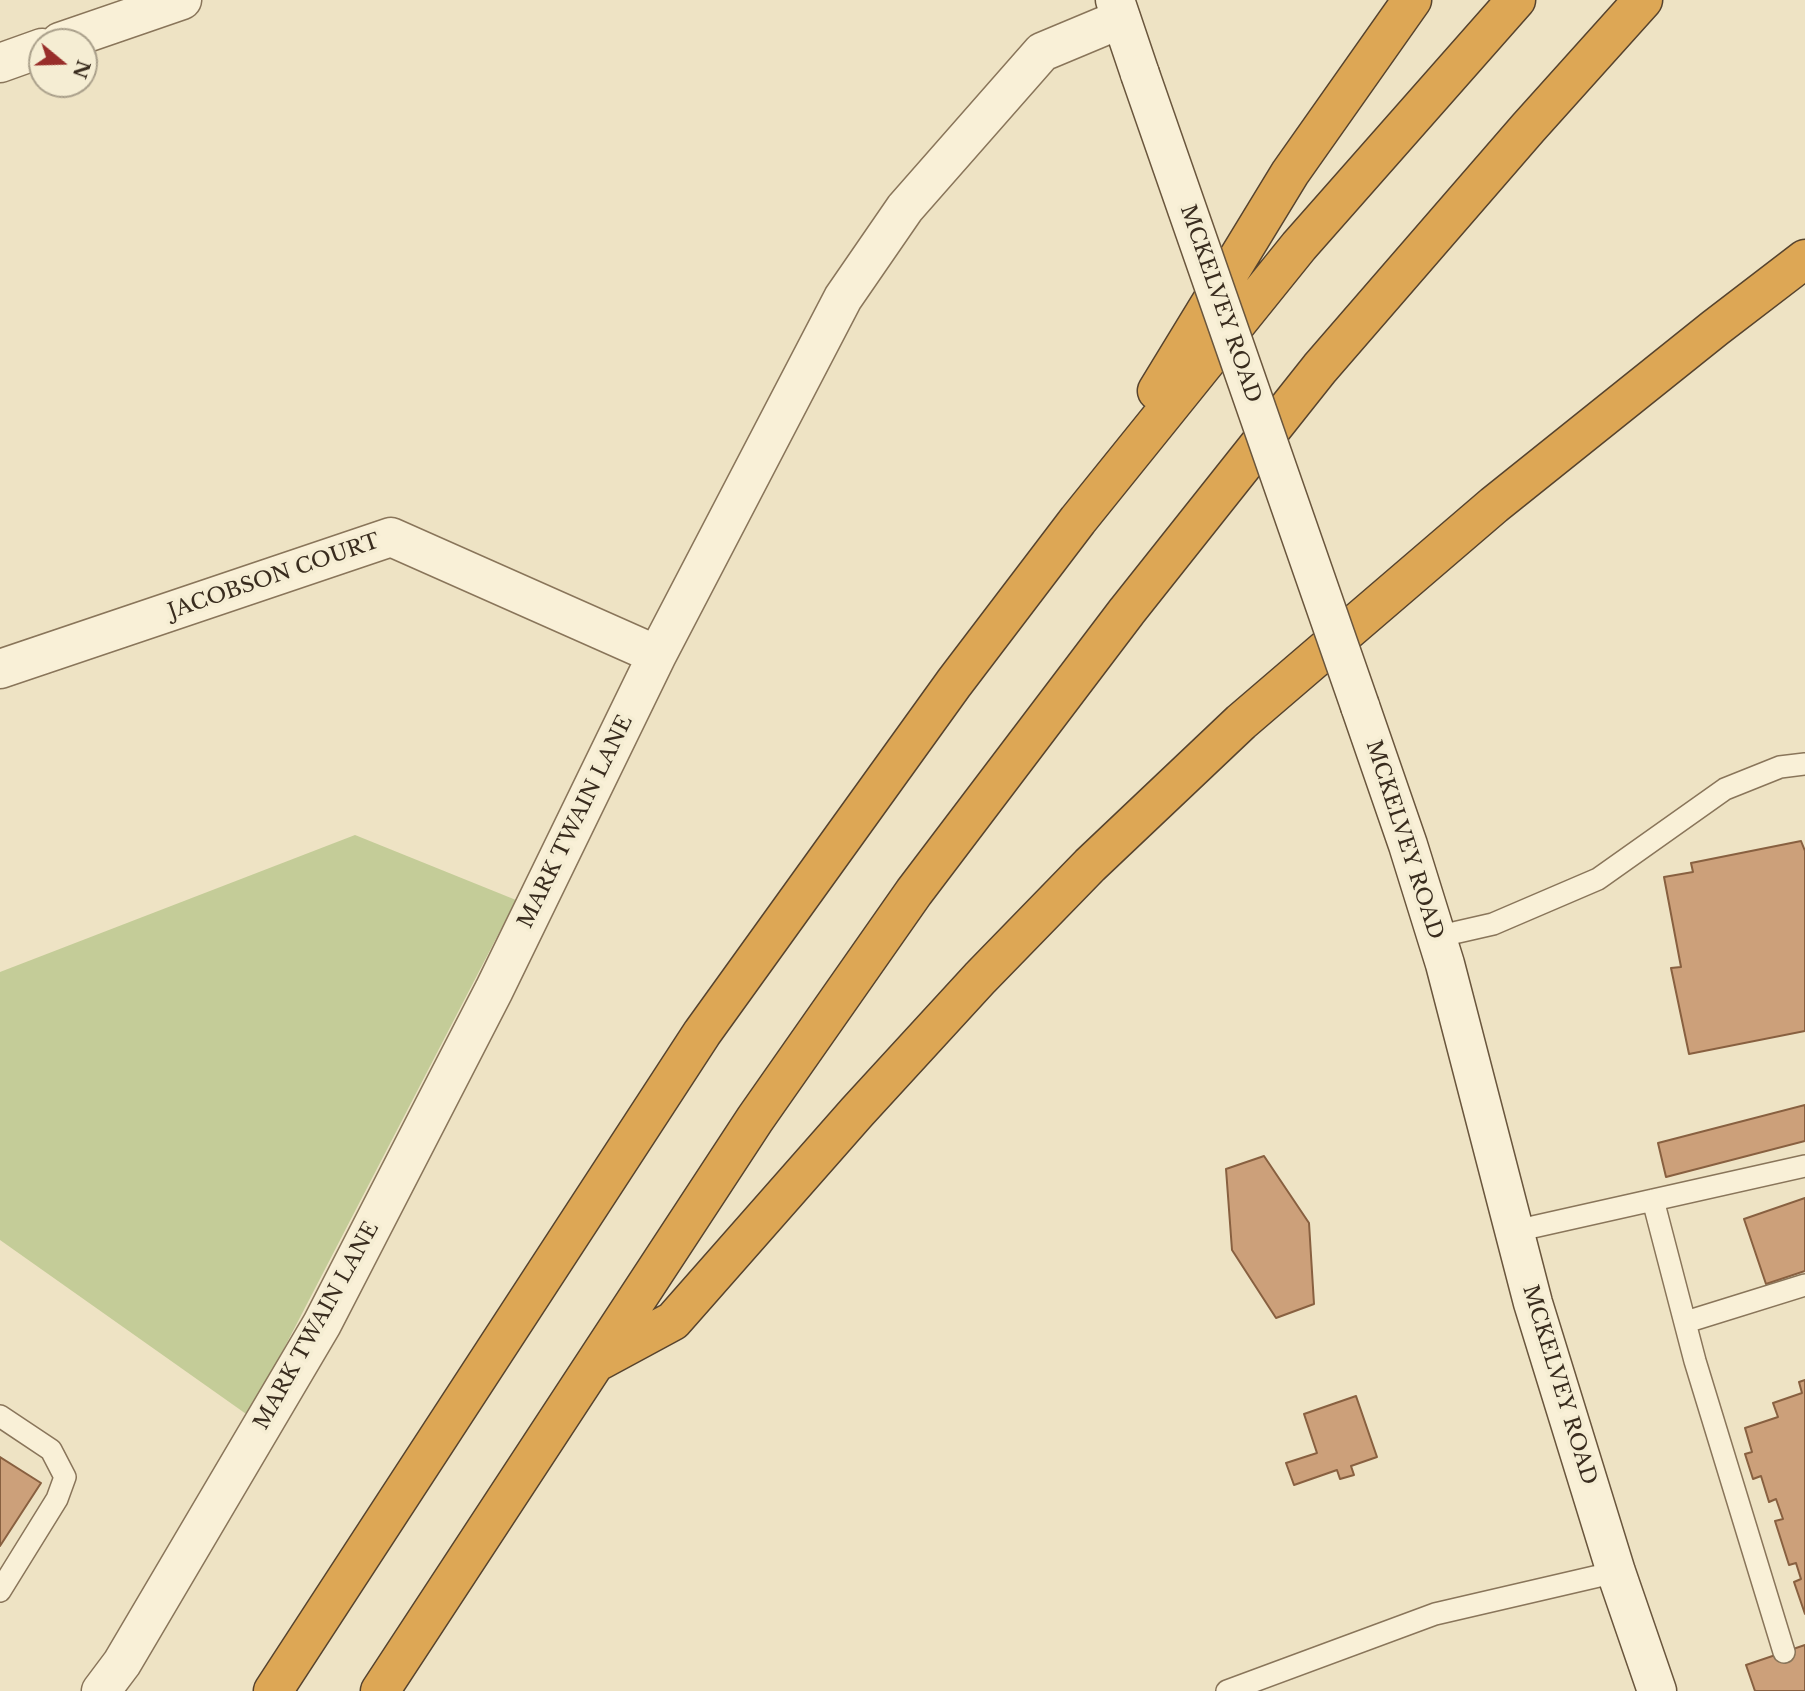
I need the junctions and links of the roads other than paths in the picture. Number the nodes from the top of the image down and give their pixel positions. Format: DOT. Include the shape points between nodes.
graph roads {
  1 [pos="181,0"];
  2 [pos="1412,0"];
  3 [pos="1516,0"];
  4 [pos="1643,0"];
  5 [pos="1118,10"];
  6 [pos="98,29"];
  7 [pos="28,53"];
  8 [pos="0,63"];
  9 [pos="1805,259"];
  10 [pos="1078,520"];
  11 [pos="657,655"];
  12 [pos="0,669"];
  13 [pos="1805,764"];
  14 [pos="1436,937"];
  15 [pos="1805,1166"];
  16 [pos="1653,1200"];
  17 [pos="1515,1231"];
  18 [pos="1805,1285"];
  19 [pos="1686,1322"];
  20 [pos="594,1363"];
  21 [pos="0,1416"];
  22 [pos="1616,1572"];
  23 [pos="0,1591"];
  24 [pos="1784,1652"];
  25 [pos="101,1691"];
  26 [pos="272,1691"];
  27 [pos="380,1691"];
  28 [pos="1227,1691"];
  29 [pos="1657,1691"];
  1 -- 6 [label="street"];
  2 -- 10 [label="highway" via="1290,173"];
  3 -- 10 [label="highway" via="1299,246"];
  4 -- 20 [label="highway" via="1320,368 1127,611 914,892 755,1119"];
  5 -- 11 [label="street, MARK TWAIN LANE" via="1042,52 905,208 843,298"];
  5 -- 14 [label="street, MCKELVEY ROAD, bridge"];
  7 -- 8 [label="street"];
  9 -- 20 [label="highway" via="1494,505 1241,722 1090,865 980,978 673,1321"];
  10 -- 26 [label="highway" via="945,694 702,1033"];
  11 -- 12 [label="street, JACOBSON COURT" via="391,537"];
  11 -- 25 [label="street, MARK TWAIN LANE" via="494,990 322,1324"];
  13 -- 14 [label="lane" via="1780,767 1725,789 1598,878 1493,924"];
  14 -- 17 [label="street, MCKELVEY ROAD"];
  15 -- 16 [label="lane"];
  16 -- 17 [label="lane"];
  16 -- 19 [label="lane"];
  17 -- 22 [label="street, MCKELVEY ROAD"];
  18 -- 19 [label="lane"];
  19 -- 24 [label="lane"];
  20 -- 27 [label="highway"];
  21 -- 23 [label="lane" via="51,1450 65,1477 57,1499"];
  22 -- 28 [label="lane" via="1435,1614"];
  22 -- 29 [label="street, MCKELVEY ROAD"];
}
